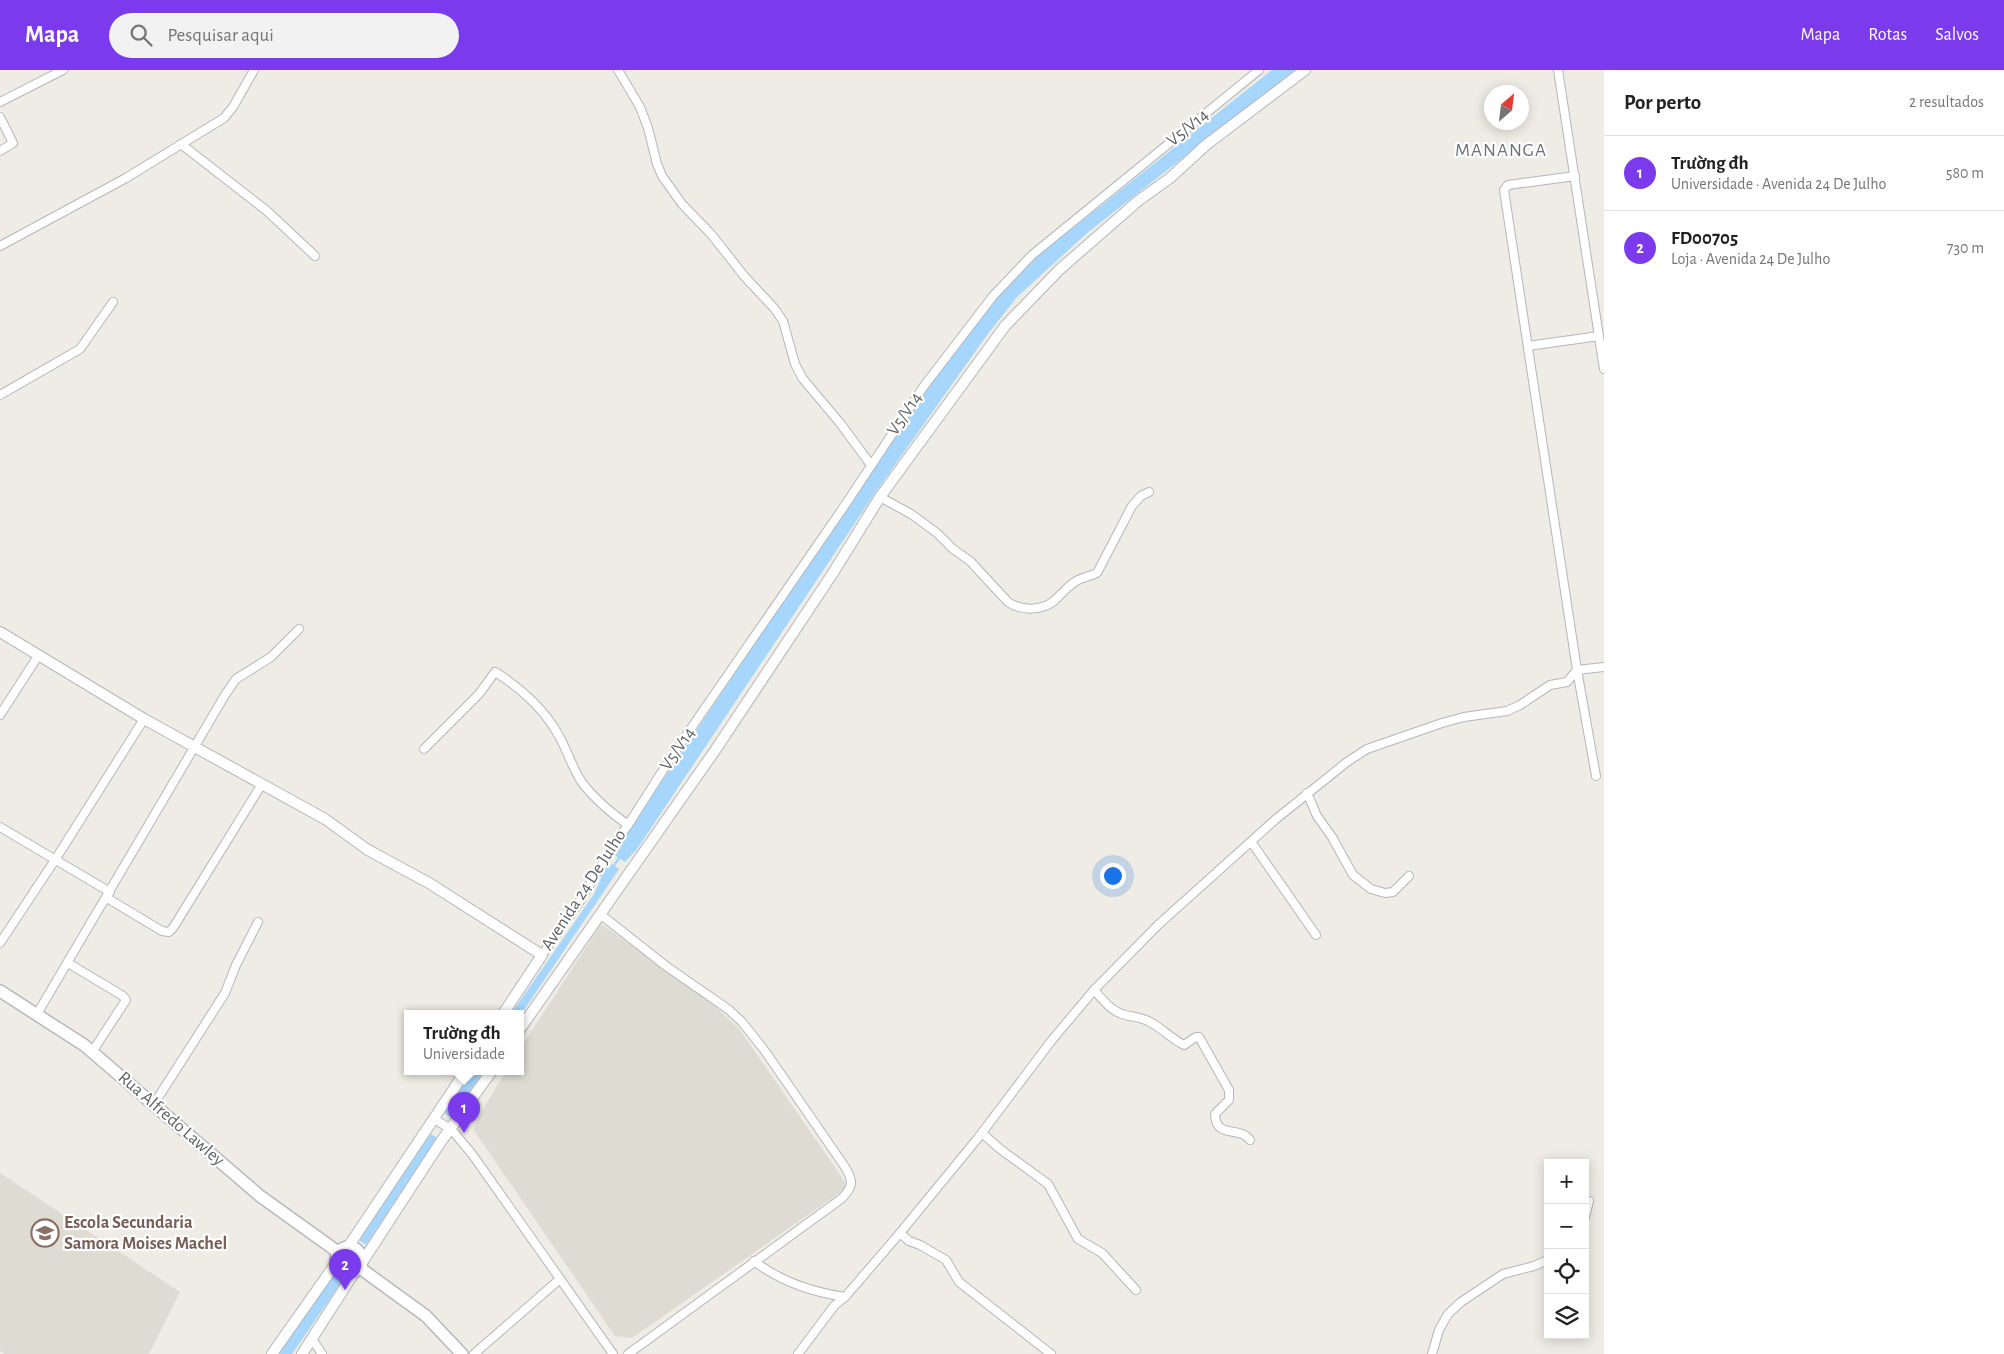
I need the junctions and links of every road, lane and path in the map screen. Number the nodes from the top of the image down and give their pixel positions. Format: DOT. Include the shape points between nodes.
graph roads {
  1 [pos="63,70"];
  2 [pos="254,70"];
  3 [pos="618,70"];
  4 [pos="1259,70"];
  5 [pos="1305,70"];
  6 [pos="1558,70"];
  7 [pos="0,102"];
  8 [pos="0,117"];
  9 [pos="181,144"];
  10 [pos="0,152"];
  11 [pos="1575,176"];
  12 [pos="0,246"];
  13 [pos="315,256"];
  14 [pos="113,302"];
  15 [pos="1600,318"];
  16 [pos="1599,336"];
  17 [pos="1528,346"];
  18 [pos="1604,369"];
  19 [pos="0,396"];
  20 [pos="871,465"];
  21 [pos="1149,492"];
  22 [pos="880,498"];
  23 [pos="299,629"];
  24 [pos="0,632"];
  25 [pos="38,656"];
  26 [pos="1604,667"];
  27 [pos="1577,670"];
  28 [pos="0,715"];
  29 [pos="144,719"];
  30 [pos="195,747"];
  31 [pos="424,748"];
  32 [pos="1596,776"];
  33 [pos="262,784"];
  34 [pos="1307,793"];
  35 [pos="628,825"];
  36 [pos="0,827"];
  37 [pos="1252,843"];
  38 [pos="56,860"];
  39 [pos="1409,876"];
  40 [pos="108,895"];
  41 [pos="600,914"];
  42 [pos="258,922"];
  43 [pos="1316,935"];
  44 [pos="0,943"];
  45 [pos="542,955"];
  46 [pos="68,963"];
  47 [pos="1094,990"];
  48 [pos="0,992"];
  49 [pos="506,1010"];
  50 [pos="37,1014"];
  51 [pos="524,1023"];
  52 [pos="92,1052"];
  53 [pos="463,1075"];
  54 [pos="488,1075"];
  55 [pos="154,1104"];
  56 [pos="434,1118"];
  57 [pos="451,1129"];
  58 [pos="982,1133"];
  59 [pos="1250,1140"];
  60 [pos="900,1233"];
  61 [pos="341,1254"];
  62 [pos="754,1261"];
  63 [pos="1544,1262"];
  64 [pos="359,1267"];
  65 [pos="560,1278"];
  66 [pos="1136,1290"];
  67 [pos="845,1297"];
  68 [pos="312,1339"];
  69 [pos="272,1354"];
  70 [pos="302,1354"];
  71 [pos="322,1354"];
  72 [pos="462,1354"];
  73 [pos="474,1354"];
  74 [pos="614,1354"];
  75 [pos="628,1354"];
  76 [pos="798,1354"];
  77 [pos="1051,1354"];
  78 [pos="1432,1354"];
  1 -- 7 [label="street"];
  2 -- 9 [label="street" via="227,115"];
  3 -- 20 [label="street" via="640,108 662,176 682,204 774,308 803,379"];
  4 -- 20 [label="street, V5/V14" via="1032,255 981,311 924,386"];
  5 -- 22 [label="street" via="1206,145 1047,281 1005,326"];
  6 -- 11 [label="street"];
  8 -- 10 [label="street" via="13,143"];
  9 -- 12 [label="street" via="126,178"];
  9 -- 13 [label="street" via="267,211"];
  11 -- 15 [label="street"];
  11 -- 17 [label="street" via="1508,185 1504,190"];
  14 -- 19 [label="street" via="80,349"];
  15 -- 16 [label="street"];
  16 -- 17 [label="street"];
  16 -- 18 [label="street"];
  17 -- 27 [label="street"];
  20 -- 35 [label="street, V5/V14"];
  21 -- 22 [label="street" via="1132,506 1097,573 1079,579 1044,606 1025,608 1008,602 946,540 911,514"];
  22 -- 41 [label="street" via="721,740"];
  23 -- 30 [label="street" via="270,657 236,679"];
  24 -- 25 [label="street"];
  25 -- 28 [label="street"];
  25 -- 29 [label="street"];
  26 -- 27 [label="street"];
  27 -- 32 [label="street"];
  27 -- 34 [label="street" via="1567,682 1550,685 1507,711 1442,723 1356,754"];
  29 -- 30 [label="street"];
  29 -- 38 [label="street"];
  30 -- 33 [label="street"];
  30 -- 40 [label="street"];
  31 -- 35 [label="street, Avenida 24 De Julho" via="479,694 495,672 513,683 552,725 587,789"];
  33 -- 40 [label="street" via="169,932 162,931"];
  33 -- 45 [label="street" via="325,819 368,850 429,883"];
  34 -- 37 [label="street"];
  34 -- 39 [label="street" via="1317,816 1353,875 1371,889 1385,893 1393,892"];
  35 -- 45 [label="street, Avenida 24 De Julho"];
  36 -- 38 [label="street"];
  37 -- 43 [label="street"];
  37 -- 47 [label="street" via="1158,925"];
  38 -- 40 [label="street"];
  38 -- 44 [label="street"];
  40 -- 46 [label="street"];
  41 -- 51 [label="street"];
  41 -- 62 [label="street" via="742,1022 850,1175 852,1184 841,1199"];
  42 -- 55 [label="street" via="225,993"];
  45 -- 49 [label="street, Avenida 24 De Julho"];
  46 -- 50 [label="street"];
  46 -- 52 [label="street" via="126,1000"];
  47 -- 58 [label="street"];
  47 -- 59 [label="street" via="1113,1010 1149,1021 1171,1039 1184,1044 1199,1037 1228,1090 1229,1100 1214,1114 1217,1122 1224,1131 1242,1133"];
  48 -- 50 [label="main road, Rua Alfredo Lawley"];
  50 -- 52 [label="main road, Rua Alfredo Lawley"];
  52 -- 55 [label="main road, Rua Alfredo Lawley"];
  53 -- 56 [label="street"];
  54 -- 57 [label="street"];
  55 -- 61 [label="main road, Rua Alfredo Lawley" via="260,1196"];
  56 -- 57 [label="street"];
  56 -- 61 [label="street"];
  57 -- 64 [label="street"];
  57 -- 65 [label="street"];
  58 -- 60 [label="street"];
  58 -- 66 [label="street" via="1048,1184 1078,1238 1109,1260"];
  60 -- 67 [label="street"];
  60 -- 77 [label="street" via="946,1260 959,1282"];
  61 -- 64 [label="main road" via="359,1251"];
  61 -- 64 [label="main road" via="343,1272"];
  61 -- 69 [label="street"];
  62 -- 67 [label="street" via="794,1285 821,1294"];
  62 -- 75 [label="street"];
  63 -- 78 [label="street" via="1504,1274 1461,1302 1438,1330"];
  64 -- 68 [label="street"];
  64 -- 72 [label="main road" via="426,1316"];
  65 -- 73 [label="street"];
  65 -- 74 [label="street"];
  67 -- 76 [label="street" via="834,1306"];
  68 -- 70 [label="street"];
  68 -- 71 [label="street"];
}
